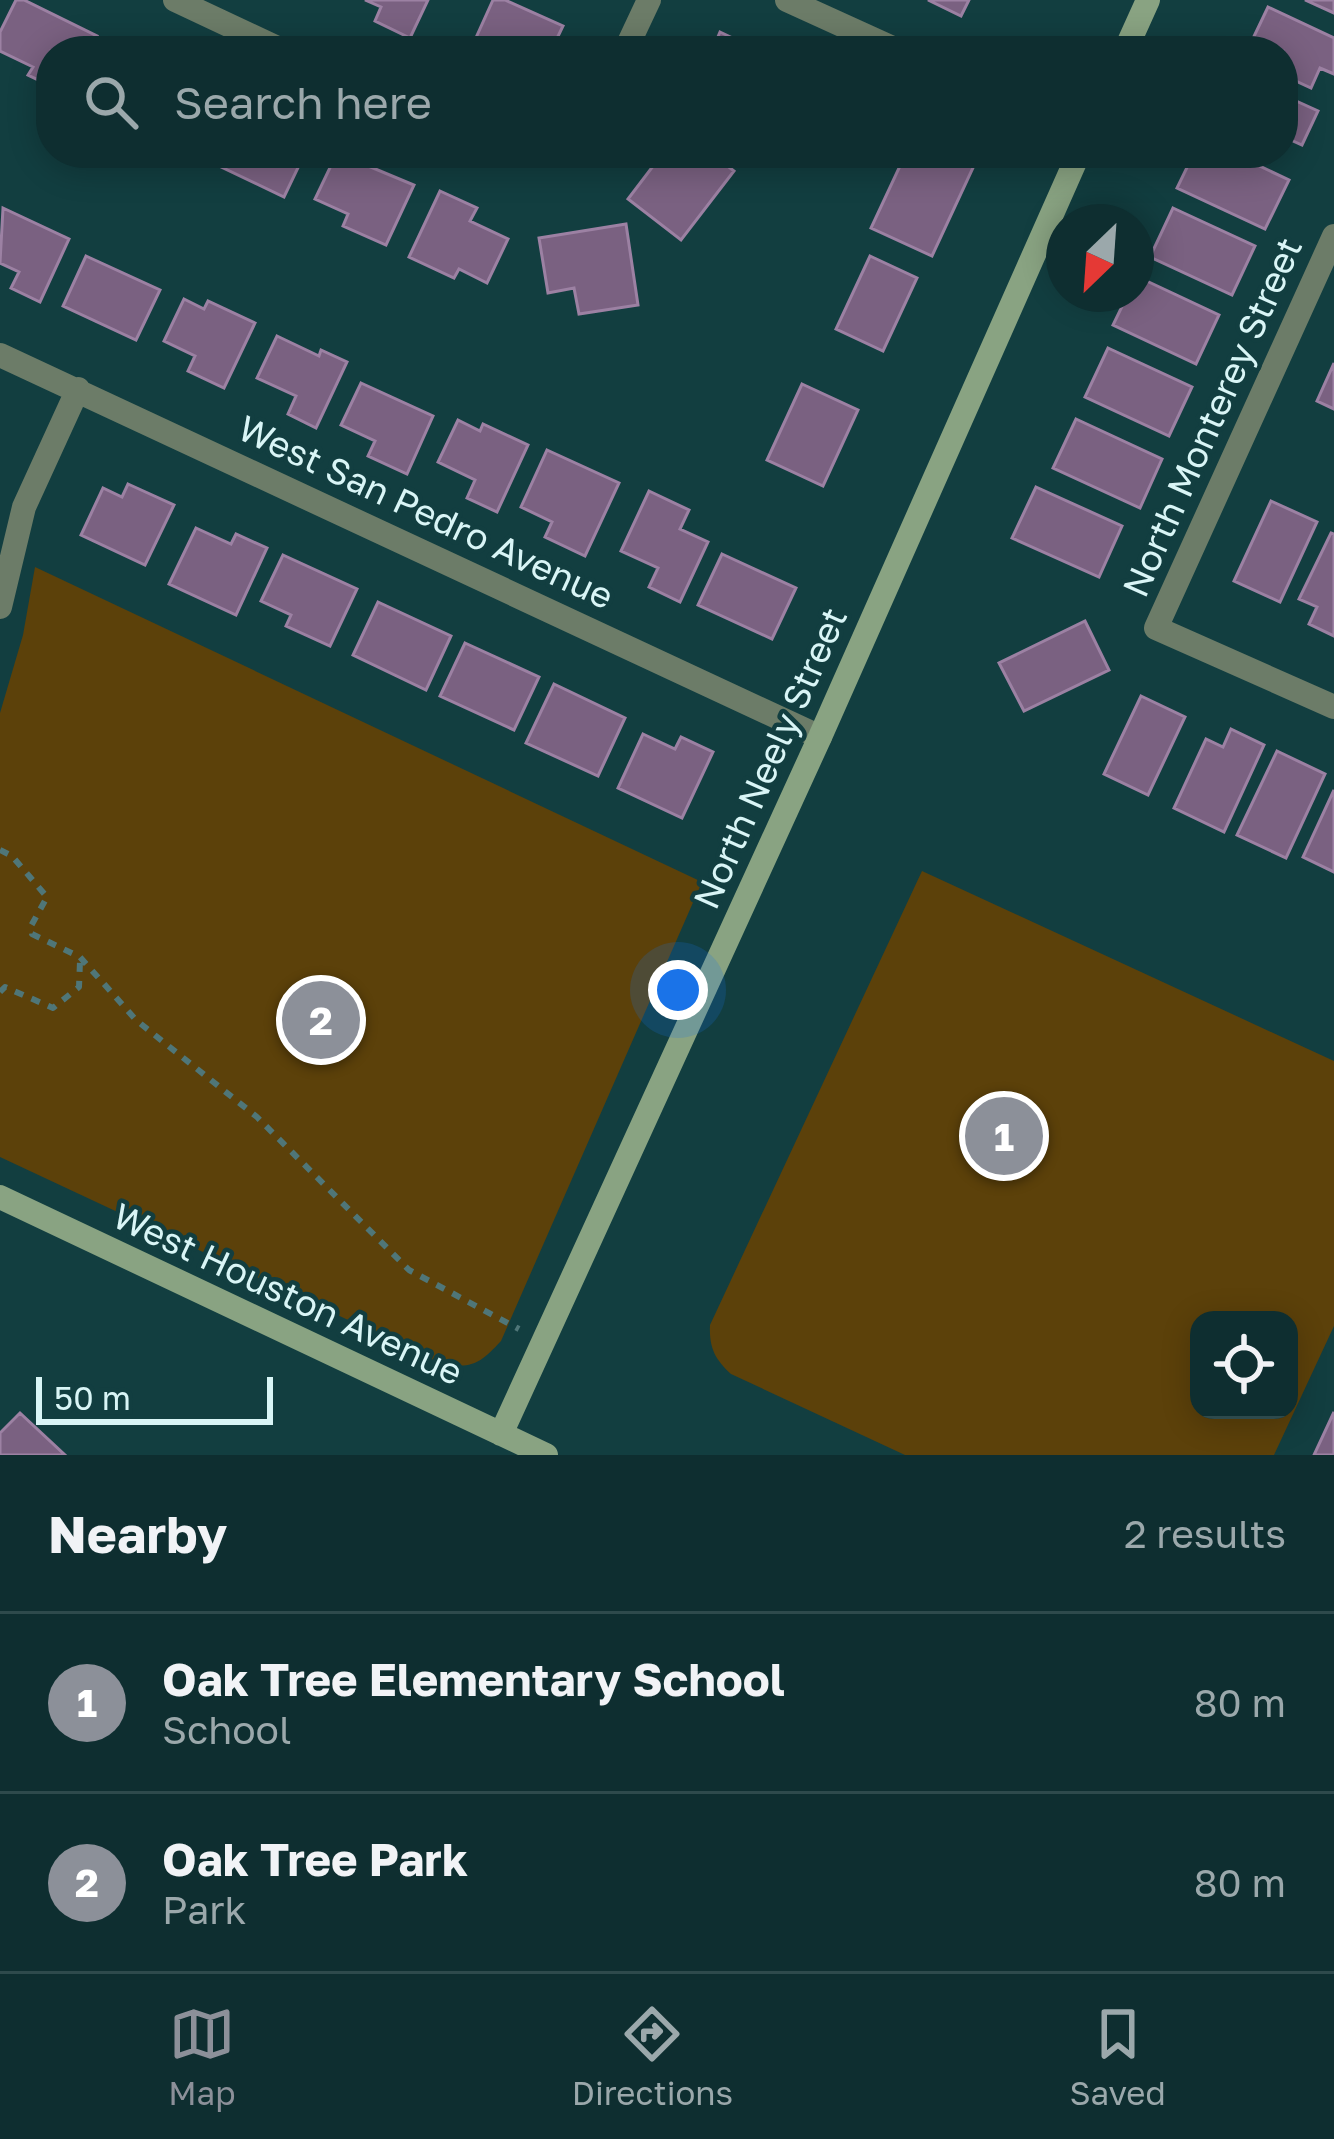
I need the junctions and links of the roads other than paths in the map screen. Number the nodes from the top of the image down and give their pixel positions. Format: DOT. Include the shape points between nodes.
graph roads {
  1 [pos="175,0"];
  2 [pos="649,0"];
  3 [pos="787,0"];
  4 [pos="1148,0"];
  5 [pos="252,36"];
  6 [pos="632,36"];
  7 [pos="866,36"];
  8 [pos="1132,36"];
  9 [pos="1072,168"];
  10 [pos="1333,239"];
  11 [pos="0,355"];
  12 [pos="78,389"];
  13 [pos="0,607"];
  14 [pos="1334,707"];
  15 [pos="820,737"];
  16 [pos="0,1197"];
  17 [pos="496,1444"];
  18 [pos="546,1455"];
  1 -- 5 [label="street"];
  2 -- 6 [label="street"];
  3 -- 7 [label="street"];
  4 -- 8 [label="street"];
  9 -- 15 [label="street, North Neely Street"];
  10 -- 14 [label="street, North Monterey Street" via="1156,628"];
  11 -- 12 [label="street, West San Pedro Avenue"];
  12 -- 13 [label="street" via="25,507"];
  12 -- 15 [label="street, West San Pedro Avenue"];
  15 -- 17 [label="street, North Neely Street"];
  16 -- 17 [label="street, West Houston Avenue"];
  17 -- 18 [label="street, West Houston Avenue"];
}
